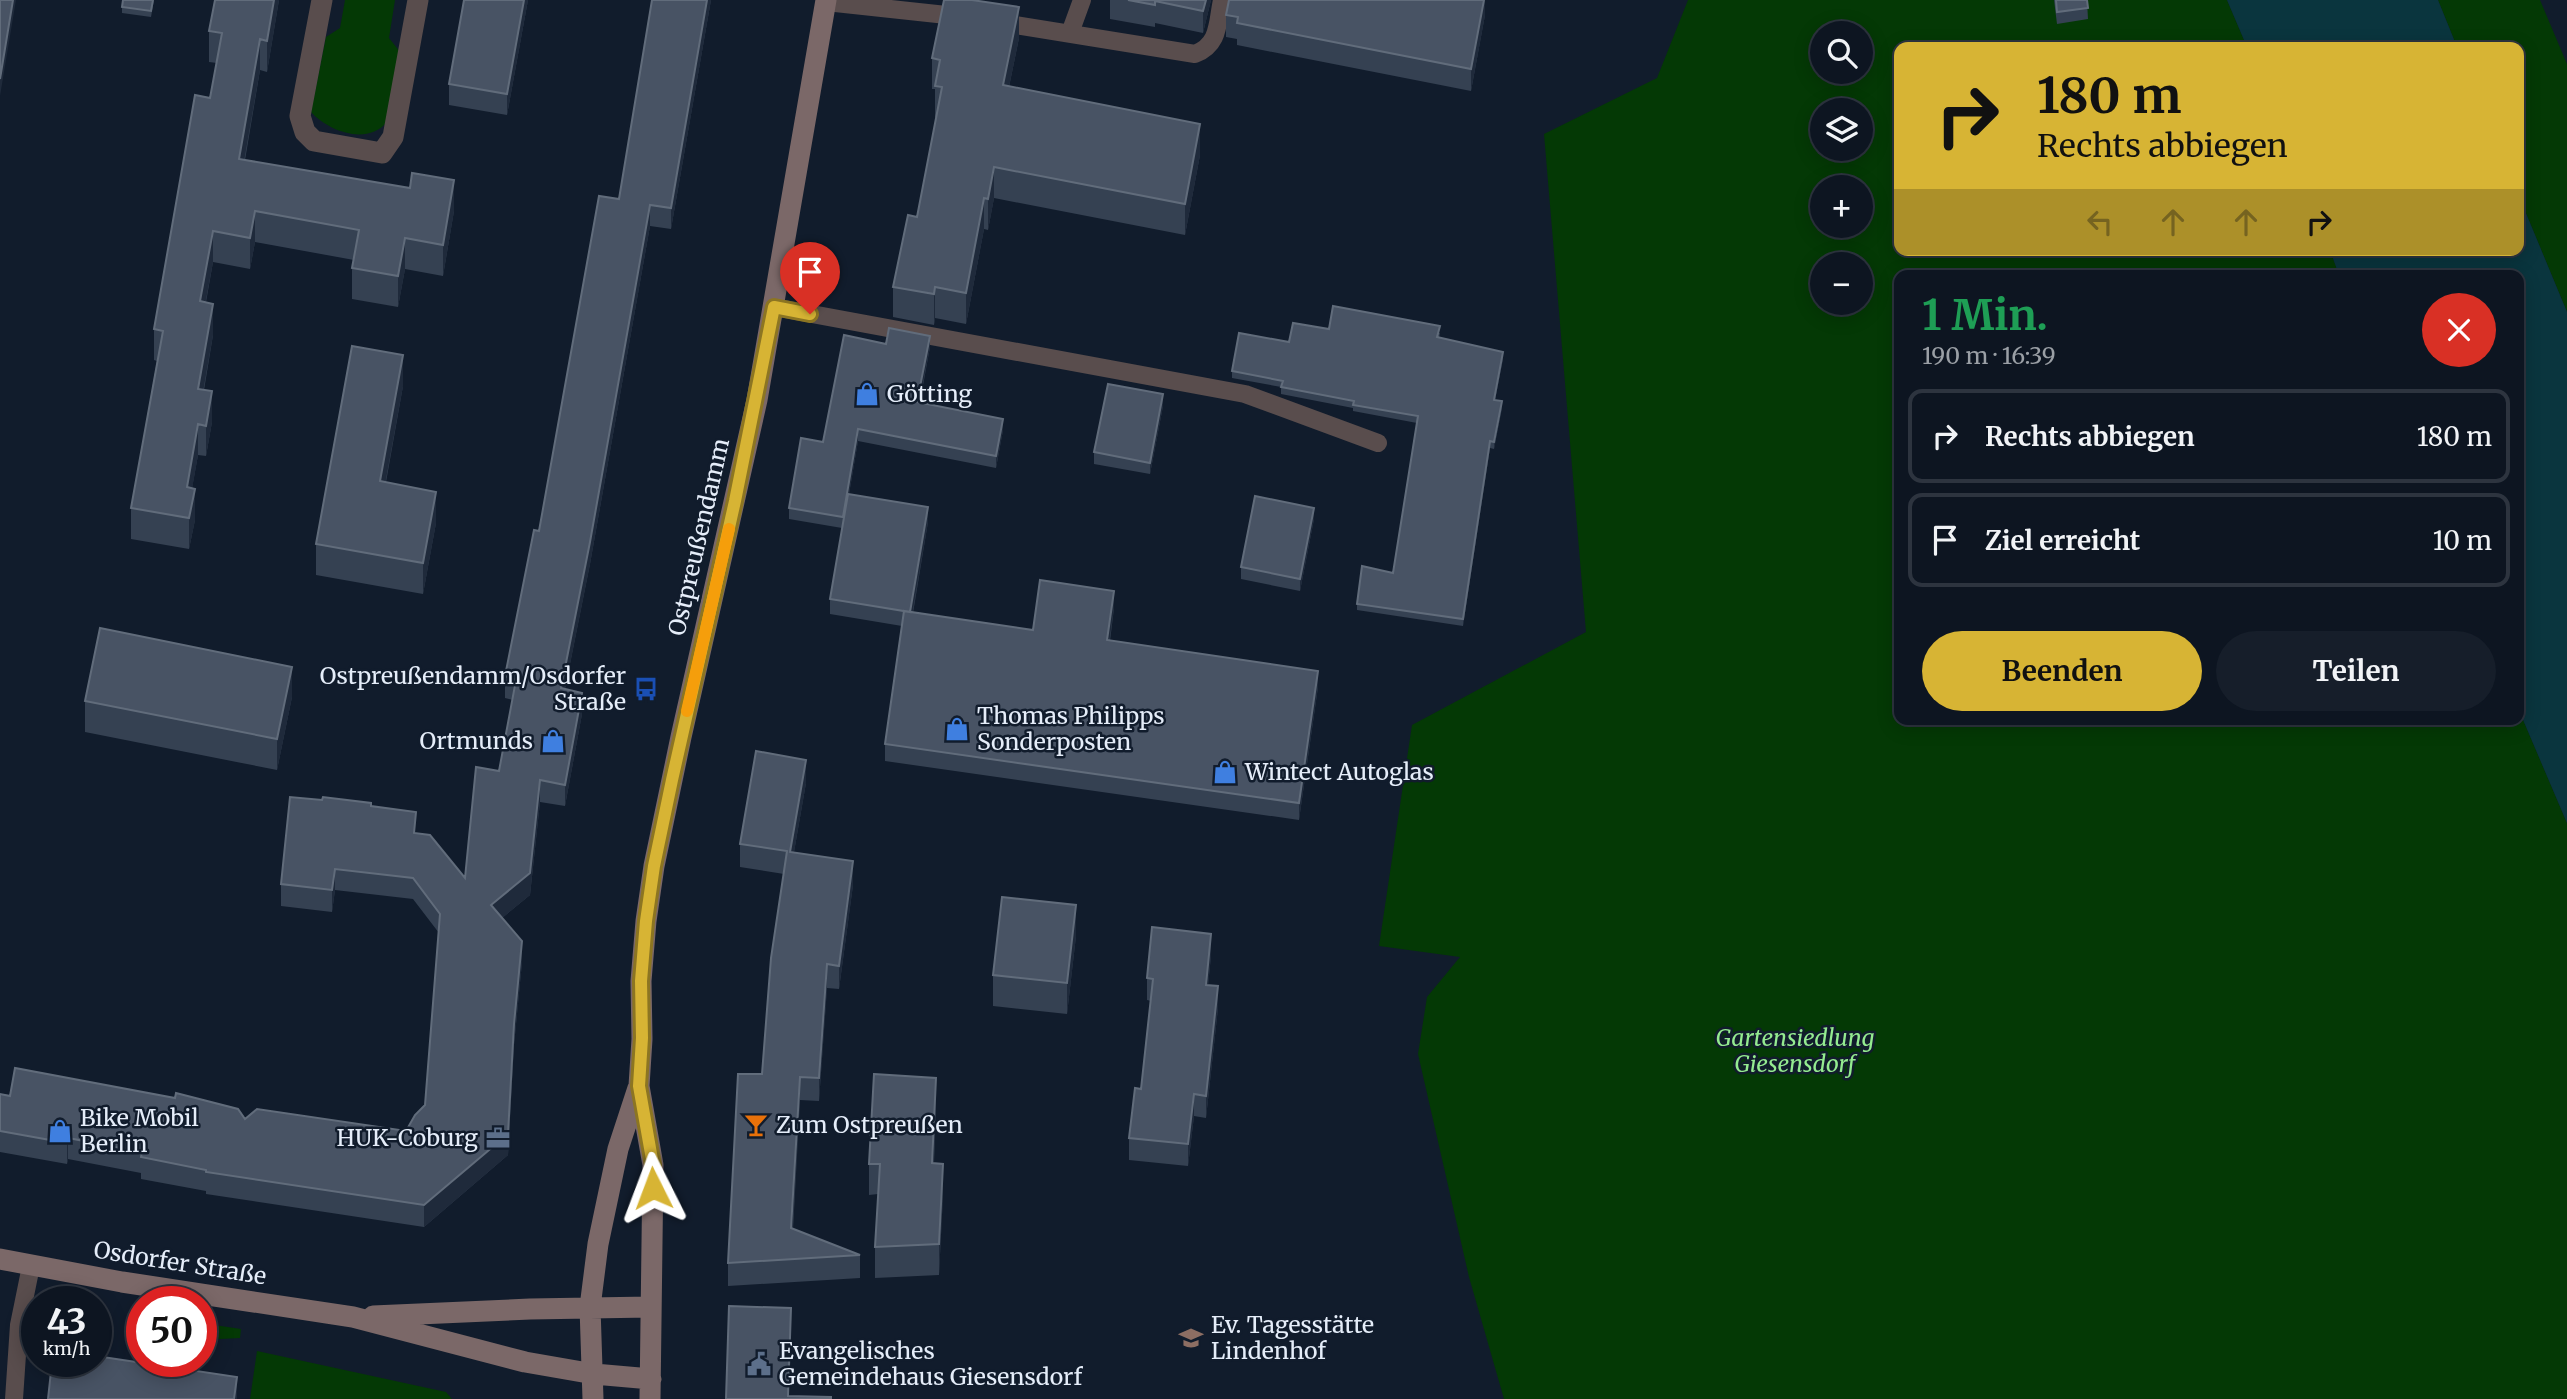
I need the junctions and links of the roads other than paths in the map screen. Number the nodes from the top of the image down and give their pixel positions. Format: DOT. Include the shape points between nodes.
graph roads {
  1 [pos="322,0"];
  2 [pos="418,0"];
  3 [pos="1082,0"];
  4 [pos="1222,0"];
  5 [pos="826,1"];
  6 [pos="1070,33"];
  7 [pos="774,307"];
  8 [pos="1378,443"];
  9 [pos="639,1086"];
  10 [pos="0,1259"];
  11 [pos="30,1266"];
  12 [pos="590,1307"];
  13 [pos="650,1307"];
  14 [pos="353,1317"];
  15 [pos="593,1374"];
  16 [pos="651,1389"];
  17 [pos="14,1399"];
  18 [pos="593,1399"];
  1 -- 2 [label="street" via="300,116 305,132 314,141 382,153 393,137"];
  3 -- 6 [label="lane"];
  4 -- 6 [label="lane" via="1214,42 1195,54"];
  5 -- 6 [label="lane"];
  5 -- 7 [label="main road, Ostpreußendamm"];
  7 -- 8 [label="lane" via="1245,394"];
  7 -- 9 [label="main road, Ostpreußendamm" via="654,866 641,981"];
  9 -- 12 [label="main road, Ostpreußendamm" via="618,1149"];
  9 -- 13 [label="main road, Ostpreußendamm" via="653,1165"];
  10 -- 11 [label="main road, Osdorfer Straße"];
  11 -- 14 [label="main road, Osdorfer Straße"];
  11 -- 17 [label="lane" via="19,1325"];
  12 -- 13 [label="main road, Osdorfer Straße"];
  12 -- 14 [label="main road, Osdorfer Straße"];
  12 -- 15 [label="main road, Ostpreußendamm"];
  13 -- 16 [label="main road, Ostpreußendamm"];
  14 -- 15 [label="main road, Osdorfer Straße" via="525,1362"];
  15 -- 16 [label="main road, Osdorfer Straße"];
  15 -- 18 [label="main road, Ostpreußendamm"];
}
